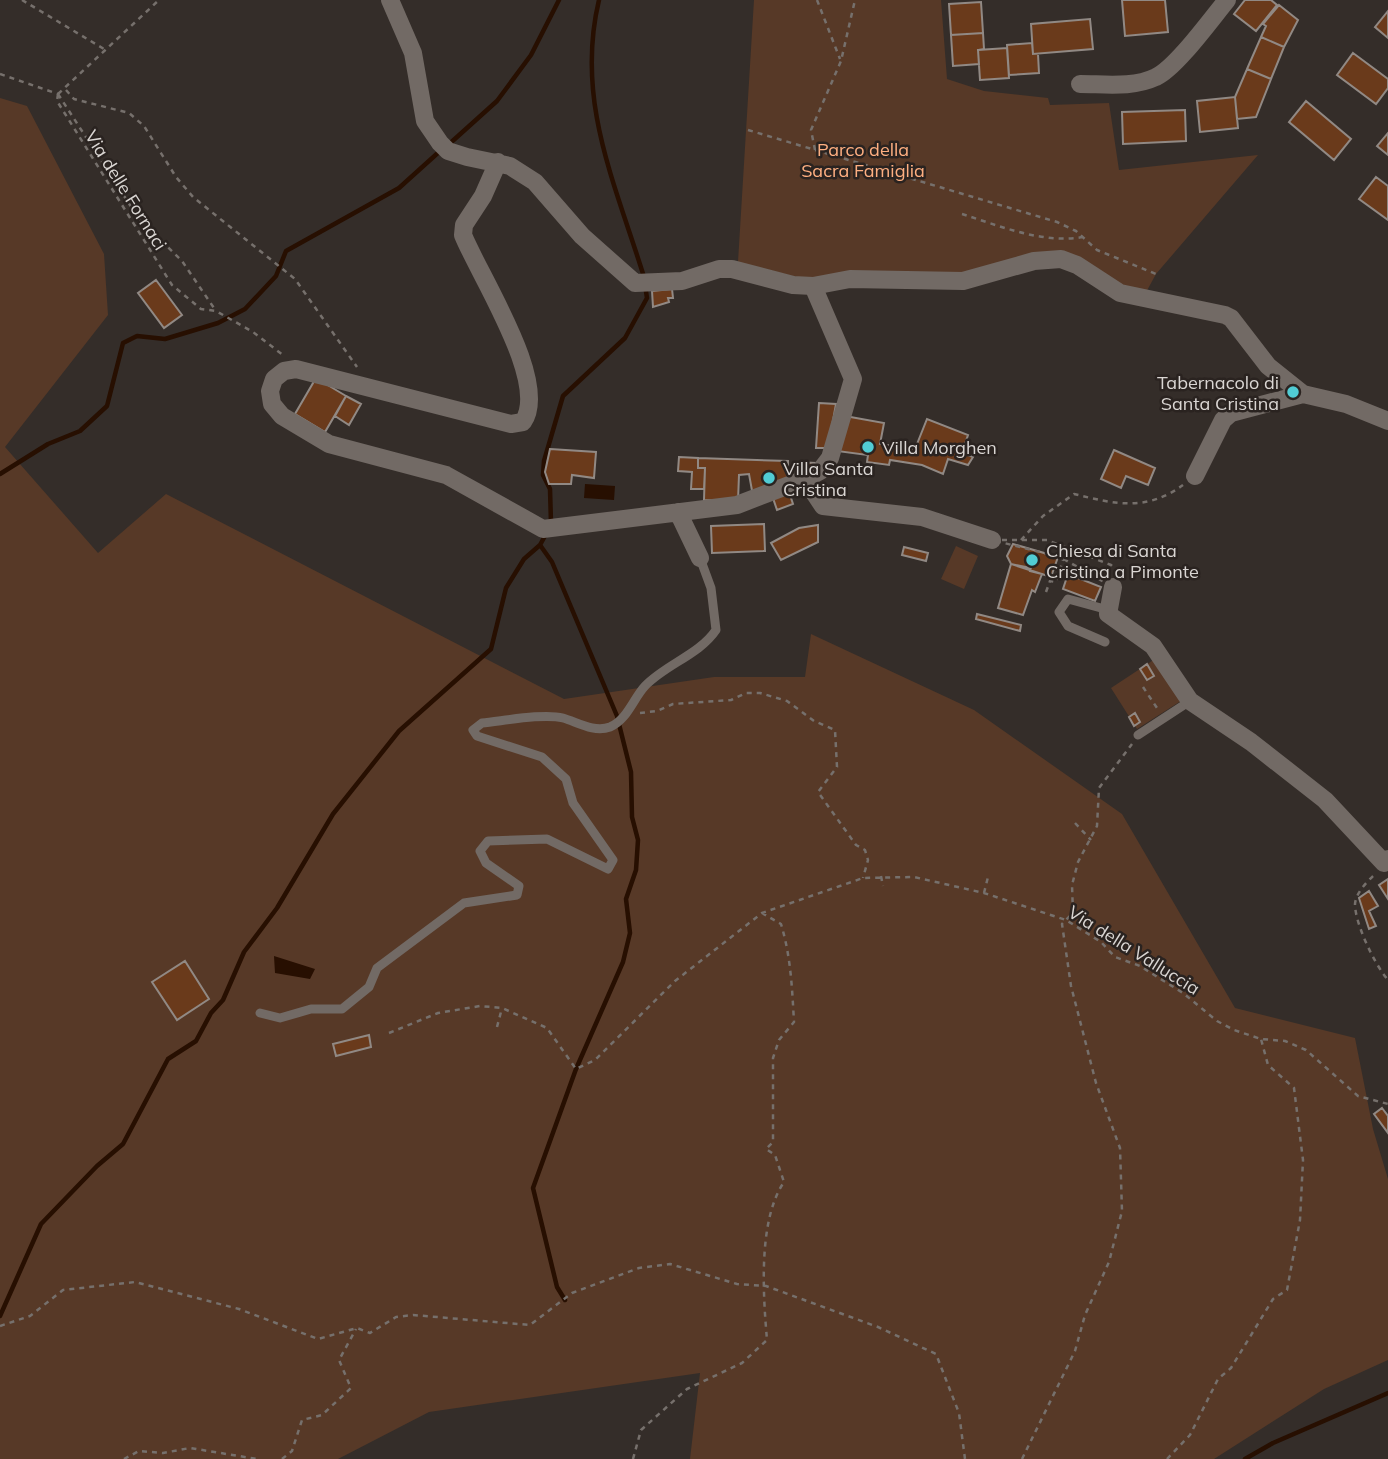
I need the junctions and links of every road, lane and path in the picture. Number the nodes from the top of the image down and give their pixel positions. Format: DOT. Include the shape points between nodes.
graph roads {
  1 [pos="22,0"];
  2 [pos="159,0"];
  3 [pos="390,0"];
  4 [pos="817,0"];
  5 [pos="855,0"];
  6 [pos="1227,0"];
  7 [pos="104,49"];
  8 [pos="841,61"];
  9 [pos="0,74"];
  10 [pos="1080,84"];
  11 [pos="66,90"];
  12 [pos="58,94"];
  13 [pos="748,130"];
  14 [pos="815,150"];
  15 [pos="498,162"];
  16 [pos="961,214"];
  17 [pos="1083,237"];
  18 [pos="1156,274"];
  19 [pos="813,286"];
  20 [pos="216,311"];
  21 [pos="296,369"];
  22 [pos="358,383"];
  23 [pos="1303,394"];
  24 [pos="1388,421"];
  25 [pos="1195,476"];
  26 [pos="805,478"];
  27 [pos="678,512"];
  28 [pos="992,540"];
  29 [pos="700,558"];
  30 [pos="1064,559"];
  31 [pos="1113,587"];
  32 [pos="1046,592"];
  33 [pos="1108,614"];
  34 [pos="1105,642"];
  35 [pos="1143,687"];
  36 [pos="1190,701"];
  37 [pos="623,717"];
  38 [pos="1164,719"];
  39 [pos="1138,735"];
  40 [pos="1075,823"];
  41 [pos="1091,840"];
  42 [pos="1386,861"];
  43 [pos="881,876"];
  44 [pos="988,877"];
  45 [pos="863,878"];
  46 [pos="1366,883"];
  47 [pos="883,886"];
  48 [pos="984,892"];
  49 [pos="762,913"];
  50 [pos="1066,920"];
  51 [pos="1388,980"];
  52 [pos="502,1008"];
  53 [pos="260,1013"];
  54 [pos="497,1027"];
  55 [pos="389,1033"];
  56 [pos="1261,1039"];
  57 [pos="1388,1104"];
  58 [pos="766,1286"];
  59 [pos="0,1326"];
  60 [pos="356,1328"];
  61 [pos="124,1459"];
  62 [pos="257,1459"];
  63 [pos="282,1459"];
  64 [pos="633,1459"];
  65 [pos="965,1459"];
  66 [pos="1022,1459"];
  67 [pos="1167,1459"];
  1 -- 7 [label="path"];
  2 -- 7 [label="path"];
  3 -- 15 [label="street" via="413,53 425,121 444,147"];
  4 -- 8 [label="path"];
  5 -- 8 [label="path"];
  6 -- 10 [label="street" via="1158,77 1132,84"];
  7 -- 11 [label="path"];
  8 -- 14 [label="path" via="811,130"];
  9 -- 12 [label="path"];
  11 -- 12 [label="path"];
  11 -- 22 [label="path" via="74,99 129,113 144,126 193,197 295,279 358,369"];
  12 -- 20 [label="path" via="139,219 182,261"];
  12 -- 20 [label="path, Via delle Fornaci" via="57,101 172,285 201,309"];
  13 -- 14 [label="path"];
  14 -- 17 [label="path" via="1057,222"];
  15 -- 19 [label="street" via="535,182 582,236 630,280 645,284 682,281 732,269 774,282"];
  15 -- 22 [label="street" via="463,235 509,327 529,389 527,416 523,422 511,424"];
  16 -- 17 [label="path" via="1023,233"];
  17 -- 18 [label="path" via="1097,250"];
  19 -- 23 [label="street" via="850,279 963,281 1034,261 1060,259 1120,293 1231,318 1268,366"];
  19 -- 26 [label="street" via="853,379 830,458 820,471"];
  20 -- 21 [label="path, Via delle Fornaci" via="277,349"];
  21 -- 22 [label="street"];
  21 -- 27 [label="street" via="274,379 270,391 272,404 282,416 329,444 446,475 543,529"];
  23 -- 24 [label="street"];
  23 -- 25 [label="street" via="1231,413"];
  25 -- 31 [label="path" via="1154,502 1109,502 1073,494 1042,516 1021,540 1047,540 1111,565 1116,570"];
  26 -- 27 [label="street" via="737,505"];
  26 -- 28 [label="street" via="823,506 922,517"];
  27 -- 29 [label="street"];
  28 -- 30 [label="path"];
  29 -- 37 [label="lane" via="711,588 716,630 707,643 644,687"];
  30 -- 31 [label="path"];
  30 -- 32 [label="path" via="1056,582 1050,580"];
  31 -- 33 [label="street"];
  33 -- 34 [label="lane" via="1068,599 1059,612 1068,626"];
  33 -- 36 [label="street" via="1153,646"];
  35 -- 38 [label="path"];
  36 -- 38 [label="lane"];
  36 -- 42 [label="street" via="1325,800"];
  37 -- 45 [label="path" via="673,704 760,693 787,701 835,730 837,767 818,792 856,845 865,850 868,860"];
  37 -- 53 [label="lane" via="609,727 585,727 560,718 482,723 473,730 477,736 542,757 566,779 573,803 613,860 608,869 547,839 488,841 480,851 486,863 519,886 517,895 464,903 377,968 369,988 342,1009 311,1009 280,1018"];
  38 -- 39 [label="lane"];
  39 -- 41 [label="path" via="1099,789 1097,826"];
  40 -- 41 [label="path"];
  41 -- 50 [label="path" via="1078,862 1072,885 1073,913"];
  43 -- 45 [label="path, Via della Valluccia"];
  43 -- 47 [label="path"];
  43 -- 48 [label="path, Via della Valluccia" via="914,877"];
  44 -- 48 [label="path"];
  45 -- 49 [label="path, Via della Valluccia"];
  46 -- 51 [label="path" via="1356,909 1376,966"];
  48 -- 50 [label="path, Via della Valluccia"];
  49 -- 52 [label="path, Via della Valluccia" via="675,981 595,1059 576,1069 547,1028"];
  49 -- 58 [label="path" via="781,925 788,946 794,1022 779,1040 773,1058 773,1142 766,1149 775,1155 785,1182 772,1200"];
  50 -- 56 [label="path, Via della Valluccia" via="1101,942 1115,957 1140,966 1184,993 1217,1021"];
  50 -- 66 [label="path" via="1063,941 1071,986 1096,1083 1120,1149 1122,1210 1109,1262 1085,1315 1075,1351"];
  52 -- 54 [label="path"];
  52 -- 55 [label="path, Via della Valluccia" via="480,1006 438,1013"];
  56 -- 57 [label="path, Via della Valluccia" via="1285,1041 1306,1050 1358,1096"];
  56 -- 67 [label="path" via="1268,1065 1294,1088 1303,1160 1300,1220 1287,1290 1273,1298 1231,1368 1218,1379 1190,1435"];
  58 -- 60 [label="path" via="737,1284 670,1264 639,1268 572,1293 530,1325 413,1315 396,1317 370,1333"];
  58 -- 64 [label="path" via="767,1339 742,1363 687,1389 641,1430"];
  58 -- 65 [label="path" via="878,1327 936,1354 959,1413"];
  59 -- 60 [label="path" via="30,1316 63,1290 135,1282 239,1309 318,1339"];
  60 -- 63 [label="path" via="339,1360 351,1388 322,1415 302,1420 292,1451"];
  61 -- 62 [label="path" via="139,1451 190,1448"];
}
